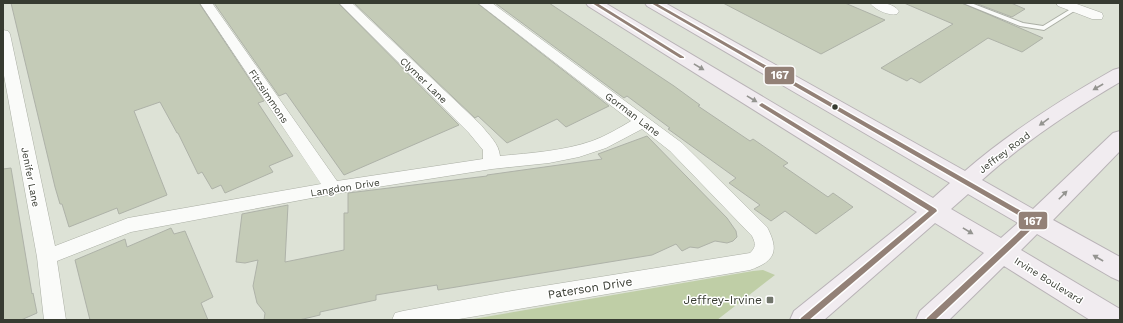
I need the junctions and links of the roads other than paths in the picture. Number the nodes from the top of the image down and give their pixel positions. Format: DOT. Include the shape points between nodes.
graph roads {
  1 [pos="206,3"];
  2 [pos="345,3"];
  3 [pos="484,3"];
  4 [pos="594,3"];
  5 [pos="653,3"];
  6 [pos="876,3"];
  7 [pos="966,3"];
  8 [pos="1062,3"];
  9 [pos="1076,8"];
  10 [pos="893,10"];
  11 [pos="1097,16"];
  12 [pos="3,34"];
  13 [pos="1120,74"];
  14 [pos="643,122"];
  15 [pos="1120,138"];
  16 [pos="492,163"];
  17 [pos="965,182"];
  18 [pos="333,188"];
  19 [pos="934,211"];
  20 [pos="1035,222"];
  21 [pos="765,243"];
  22 [pos="1002,252"];
  23 [pos="47,256"];
  24 [pos="1120,270"];
  25 [pos="55,320"];
  26 [pos="403,320"];
  27 [pos="804,320"];
  28 [pos="930,320"];
  29 [pos="1114,320"];
  1 -- 18 [label="street, Fitzsimmons"];
  2 -- 16 [label="street, Clymer Lane" via="475,129 492,149"];
  3 -- 14 [label="street, Gorman Lane"];
  4 -- 19 [label="main road, Irvine Boulevard, one-way"];
  5 -- 17 [label="main road"];
  6 -- 10 [label="street"];
  7 -- 9 [label="lane" via="1022,25 1044,28"];
  8 -- 9 [label="street"];
  9 -- 11 [label="street"];
  12 -- 23 [label="street, Jenifer Lane"];
  13 -- 17 [label="main road, Jeffrey Road, one-way" via="1075,100"];
  14 -- 16 [label="street, Langdon Drive" via="600,144 579,151"];
  14 -- 21 [label="street, Gorman Lane" via="676,147 723,193 760,232"];
  20 -- 15 [label="main road, one-way"];
  16 -- 18 [label="street, Langdon Drive"];
  17 -- 19 [label="main road, Jeffrey Road"];
  17 -- 20 [label="main road"];
  18 -- 23 [label="street, Langdon Drive" via="128,225"];
  19 -- 22 [label="main road, Irvine Boulevard, one-way"];
  19 -- 27 [label="main road, Jeffrey Road"];
  20 -- 22 [label="main road"];
  24 -- 20 [label="main road, one-way"];
  21 -- 26 [label="street, Paterson Drive" via="764,252 758,259 750,262"];
  22 -- 28 [label="main road"];
  22 -- 29 [label="main road, Irvine Boulevard"];
  23 -- 25 [label="street, Jenifer Lane"];
}
